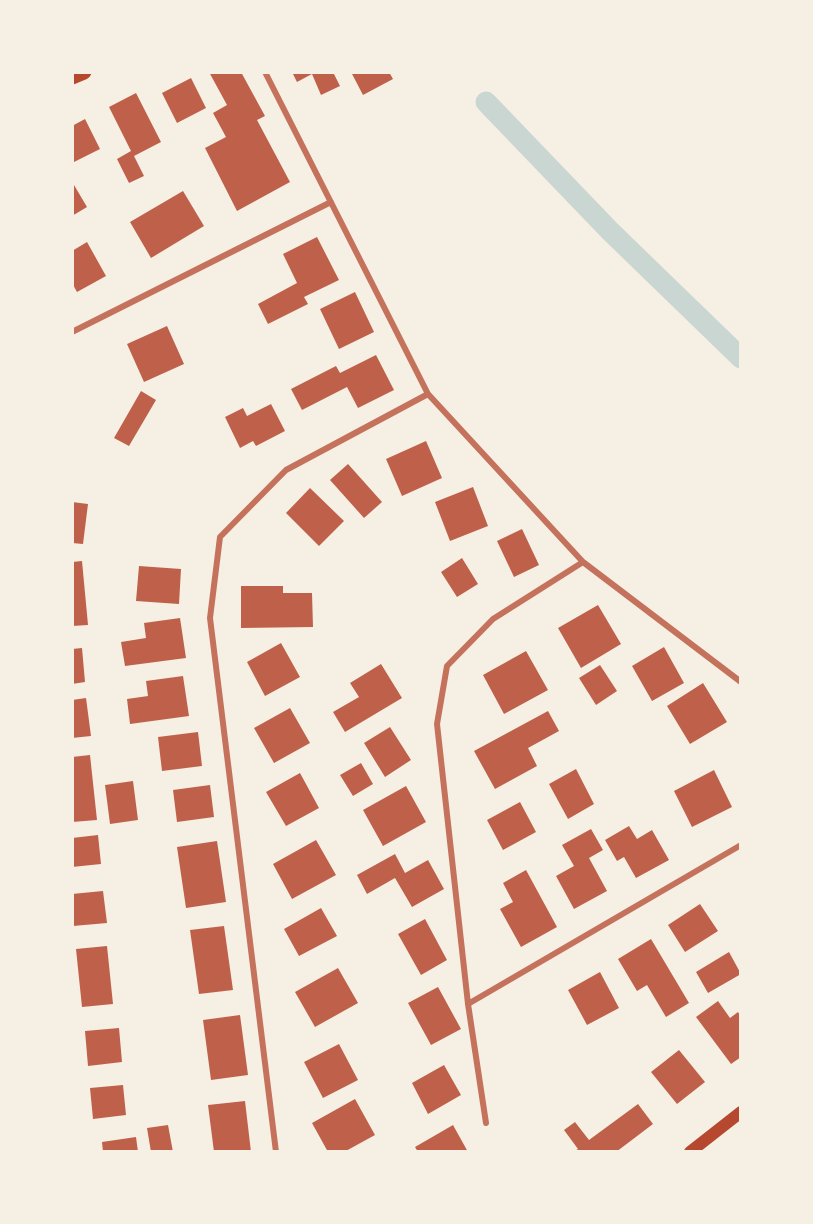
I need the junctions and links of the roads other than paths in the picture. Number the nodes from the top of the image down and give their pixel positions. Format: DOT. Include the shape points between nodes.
graph roads {
  1 [pos="84,72"];
  2 [pos="265,72"];
  3 [pos="72,77"];
  4 [pos="331,202"];
  5 [pos="72,332"];
  6 [pos="428,394"];
  7 [pos="583,562"];
  8 [pos="741,682"];
  9 [pos="741,845"];
  10 [pos="468,1004"];
  11 [pos="741,1112"];
  12 [pos="486,1123"];
  13 [pos="276,1152"];
  14 [pos="690,1152"];
  1 -- 3 [label="main road"];
  2 -- 4 [label="street"];
  4 -- 5 [label="street"];
  4 -- 6 [label="street"];
  6 -- 7 [label="street"];
  6 -- 13 [label="street" via="286,470 220,537 210,618"];
  7 -- 8 [label="street"];
  7 -- 10 [label="street" via="493,620 447,666 437,724"];
  9 -- 10 [label="street"];
  10 -- 12 [label="street"];
  11 -- 14 [label="main road"];
}
